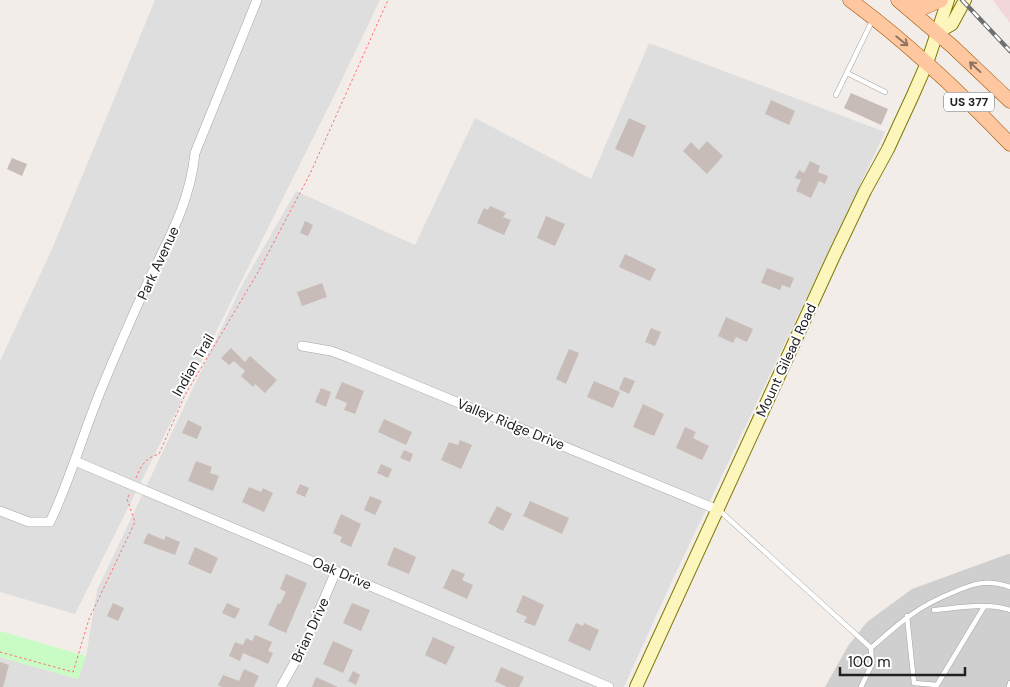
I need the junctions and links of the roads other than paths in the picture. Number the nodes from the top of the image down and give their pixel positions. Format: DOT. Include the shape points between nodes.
graph roads {
  1 [pos="257,0"];
  2 [pos="850,0"];
  3 [pos="941,0"];
  4 [pos="948,0"];
  5 [pos="965,0"];
  6 [pos="903,4"];
  7 [pos="874,18"];
  8 [pos="937,33"];
  9 [pos="927,63"];
  10 [pos="847,73"];
  11 [pos="885,92"];
  12 [pos="836,95"];
  13 [pos="1010,101"];
  14 [pos="1010,144"];
  15 [pos="302,346"];
  16 [pos="75,461"];
  17 [pos="718,510"];
  18 [pos="0,511"];
  19 [pos="336,571"];
  20 [pos="1010,587"];
  21 [pos="984,607"];
  22 [pos="934,610"];
  23 [pos="1010,610"];
  24 [pos="907,616"];
  25 [pos="871,648"];
  26 [pos="1010,683"];
  27 [pos="280,687"];
  28 [pos="609,687"];
  29 [pos="636,687"];
  30 [pos="861,687"];
  31 [pos="1009,687"];
  1 -- 16 [label="street, Park Avenue" via="195,154 184,207 103,386"];
  2 -- 7 [label="main road, US 377"];
  3 -- 6 [label="main road" via="924,7"];
  4 -- 8 [label="main road, Mount Gilead Road"];
  5 -- 8 [label="main road" via="952,24"];
  6 -- 8 [label="main road, US 377"];
  7 -- 9 [label="main road, US 377, one-way"];
  7 -- 10 [label="lane"];
  8 -- 9 [label="main road, Mount Gilead Road"];
  13 -- 8 [label="main road, US 377, one-way"];
  9 -- 14 [label="main road, US 377"];
  9 -- 17 [label="main road, Mount Gilead Road" via="818,290"];
  10 -- 11 [label="lane"];
  10 -- 12 [label="lane"];
  15 -- 17 [label="street, Valley Ridge Drive" via="331,351"];
  16 -- 18 [label="street, Park Avenue" via="50,522 29,522"];
  16 -- 19 [label="street, Oak Drive"];
  17 -- 25 [label="lane"];
  17 -- 29 [label="main road, Mount Gilead Road"];
  19 -- 27 [label="street, Brian Drive" via="305,644"];
  19 -- 28 [label="street, Oak Drive"];
  20 -- 24 [label="lane" via="975,583 932,600"];
  21 -- 22 [label="lane"];
  21 -- 23 [label="lane"];
  21 -- 24 [label="lane" via="937,685 914,683"];
  24 -- 25 [label="lane"];
  25 -- 30 [label="lane" via="872,664"];
  26 -- 31 [label="lane"];
}
